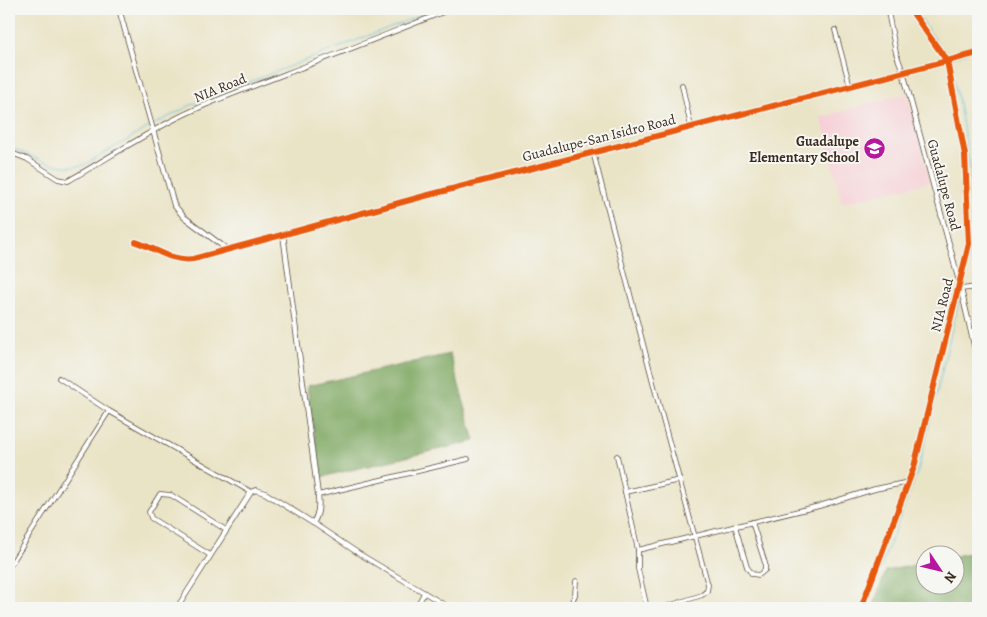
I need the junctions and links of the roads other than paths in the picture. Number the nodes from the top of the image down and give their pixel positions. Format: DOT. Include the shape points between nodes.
graph roads {
  1 [pos="119,9"];
  2 [pos="451,9"];
  3 [pos="910,9"];
  4 [pos="888,12"];
  5 [pos="835,30"];
  6 [pos="978,49"];
  7 [pos="976,53"];
  8 [pos="947,61"];
  9 [pos="903,72"];
  10 [pos="682,85"];
  11 [pos="850,86"];
  12 [pos="691,127"];
  13 [pos="154,132"];
  14 [pos="9,152"];
  15 [pos="593,152"];
  16 [pos="283,234"];
  17 [pos="136,242"];
  18 [pos="228,250"];
  19 [pos="960,287"];
  20 [pos="978,287"];
  21 [pos="978,362"];
  22 [pos="59,378"];
  23 [pos="109,411"];
  24 [pos="617,456"];
  25 [pos="468,459"];
  26 [pos="680,480"];
  27 [pos="909,482"];
  28 [pos="251,492"];
  29 [pos="625,492"];
  30 [pos="318,496"];
  31 [pos="752,522"];
  32 [pos="313,524"];
  33 [pos="735,526"];
  34 [pos="226,530"];
  35 [pos="695,536"];
  36 [pos="638,550"];
  37 [pos="210,555"];
  38 [pos="9,567"];
  39 [pos="576,581"];
  40 [pos="424,593"];
  41 [pos="176,608"];
  42 [pos="416,608"];
  43 [pos="450,608"];
  44 [pos="569,608"];
  45 [pos="647,608"];
  46 [pos="662,608"];
  47 [pos="861,608"];
  1 -- 13 [label="street"];
  2 -- 13 [label="street, NIA Road" via="214,101"];
  3 -- 8 [label="street, NIA Road"];
  4 -- 9 [label="street"];
  5 -- 11 [label="street"];
  6 -- 7 [label="street"];
  7 -- 8 [label="street, Guadalupe-San Isidro Road"];
  8 -- 9 [label="street, Guadalupe-San Isidro Road"];
  8 -- 19 [label="street, NIA Road" via="965,156 967,185 969,244"];
  9 -- 11 [label="street, Guadalupe-San Isidro Road"];
  9 -- 19 [label="street, Guadalupe Road"];
  10 -- 12 [label="street"];
  11 -- 12 [label="street, Guadalupe-San Isidro Road"];
  12 -- 15 [label="street, Guadalupe-San Isidro Road"];
  13 -- 14 [label="street, NIA Road" via="68,181 58,179 28,159"];
  13 -- 18 [label="street" via="176,209"];
  15 -- 16 [label="street, Guadalupe-San Isidro Road"];
  15 -- 26 [label="street"];
  16 -- 18 [label="street, Guadalupe-San Isidro Road"];
  16 -- 30 [label="street"];
  17 -- 18 [label="street" via="183,260"];
  19 -- 20 [label="street"];
  19 -- 21 [label="street, Guadalupe Road"];
  19 -- 27 [label="street, NIA Road"];
  22 -- 23 [label="street"];
  23 -- 28 [label="street"];
  23 -- 38 [label="street"];
  24 -- 29 [label="street"];
  25 -- 30 [label="street"];
  26 -- 29 [label="street"];
  26 -- 35 [label="street"];
  27 -- 31 [label="street" via="875,488"];
  27 -- 47 [label="street, NIA Road"];
  28 -- 32 [label="street" via="265,493"];
  28 -- 34 [label="street"];
  29 -- 36 [label="street"];
  30 -- 32 [label="street" via="318,512"];
  31 -- 33 [label="street"];
  31 -- 33 [label="street" via="765,563 765,570 759,575 752,574 747,568"];
  32 -- 40 [label="street"];
  33 -- 35 [label="street"];
  34 -- 37 [label="street"];
  34 -- 37 [label="street" via="171,495 160,494 149,512 151,518"];
  35 -- 36 [label="street"];
  35 -- 46 [label="street" via="707,591"];
  36 -- 45 [label="street" via="638,569"];
  37 -- 41 [label="street"];
  39 -- 44 [label="street" via="575,595"];
  40 -- 42 [label="street"];
  40 -- 43 [label="street"];
}
